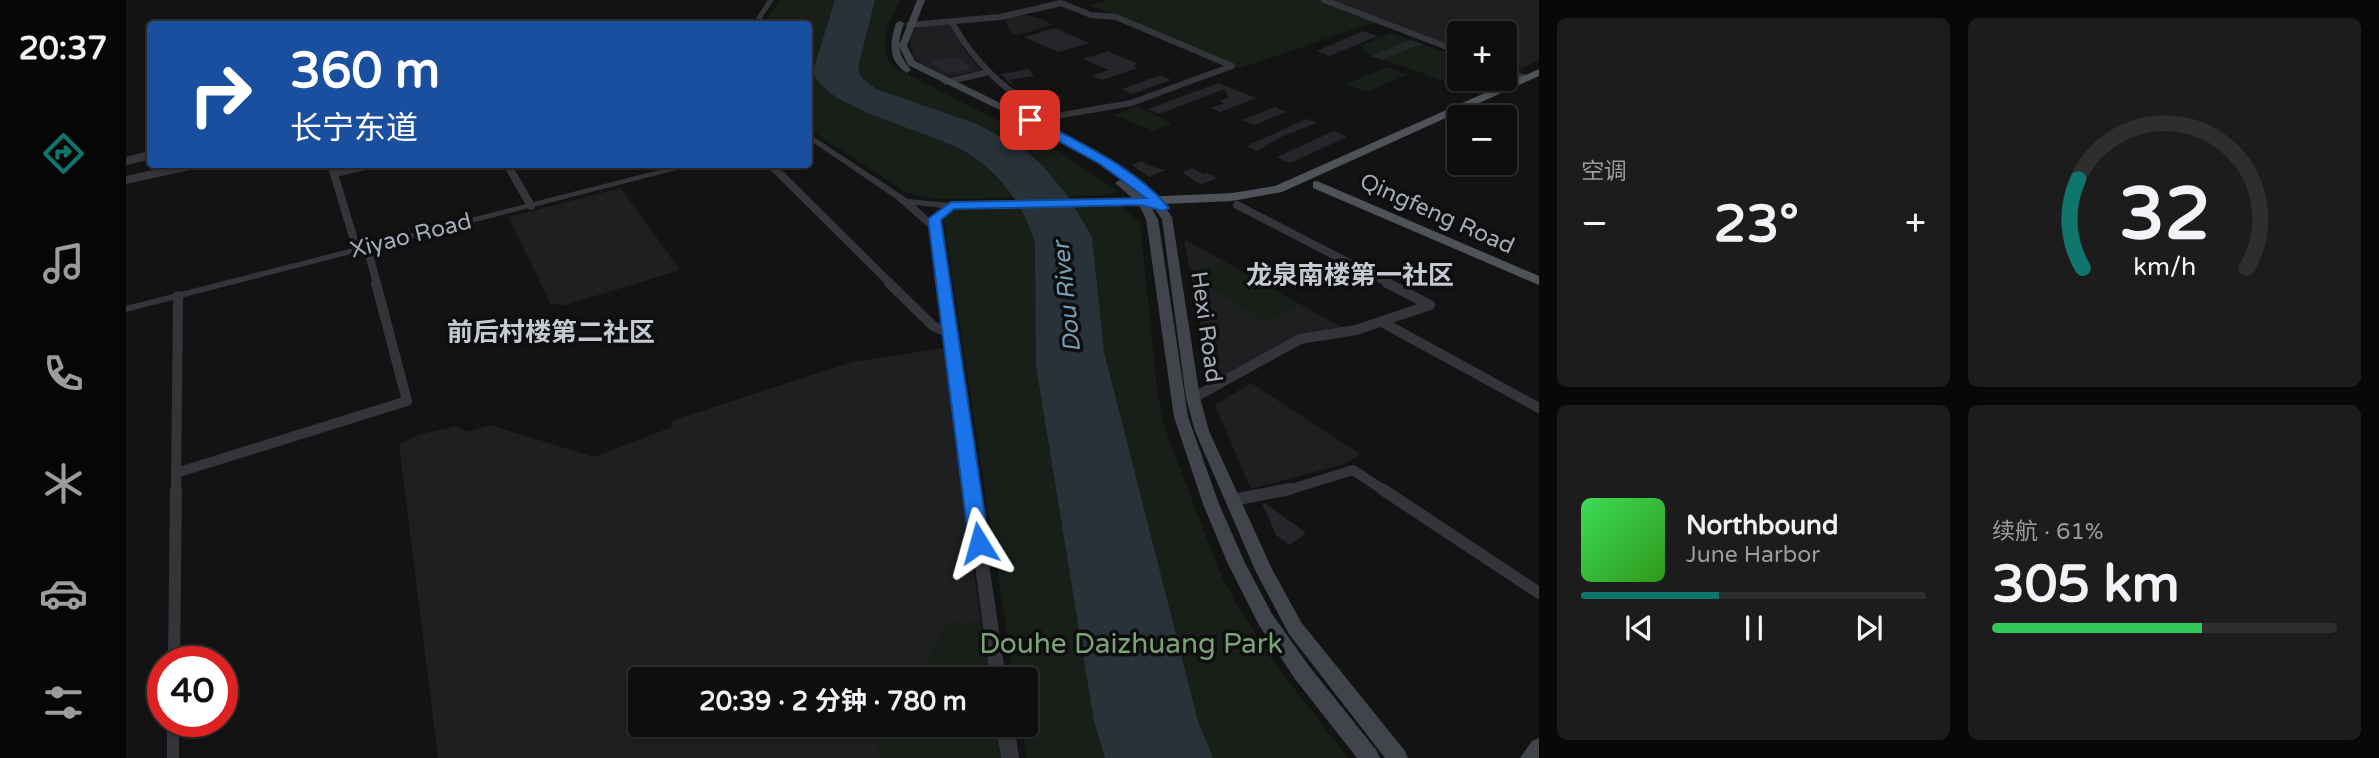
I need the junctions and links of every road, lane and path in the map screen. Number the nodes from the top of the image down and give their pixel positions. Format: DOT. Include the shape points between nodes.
graph roads {
  1 [pos="771,0"];
  2 [pos="911,0"];
  3 [pos="921,0"];
  4 [pos="1324,0"];
  5 [pos="757,21"];
  6 [pos="952,22"];
  7 [pos="904,25"];
  8 [pos="1447,47"];
  9 [pos="1539,72"];
  10 [pos="985,74"];
  11 [pos="1517,74"];
  12 [pos="1526,78"];
  13 [pos="1539,81"];
  14 [pos="946,82"];
  15 [pos="1488,105"];
  16 [pos="1045,116"];
  17 [pos="1030,120"];
  18 [pos="1016,123"];
  19 [pos="1447,124"];
  20 [pos="812,138"];
  21 [pos="812,146"];
  22 [pos="831,150"];
  23 [pos="147,156"];
  24 [pos="126,161"];
  25 [pos="180,168"];
  26 [pos="509,168"];
  27 [pos="668,168"];
  28 [pos="774,168"];
  29 [pos="333,169"];
  30 [pos="126,180"];
  31 [pos="1321,183"];
  32 [pos="899,197"];
  33 [pos="1154,203"];
  34 [pos="1237,205"];
  35 [pos="531,206"];
  36 [pos="951,206"];
  37 [pos="935,228"];
  38 [pos="362,248"];
  39 [pos="1539,275"];
  40 [pos="1539,281"];
  41 [pos="178,296"];
  42 [pos="126,309"];
  43 [pos="1382,322"];
  44 [pos="950,333"];
  45 [pos="1194,398"];
  46 [pos="1539,408"];
  47 [pos="176,473"];
  48 [pos="1233,500"];
  49 [pos="1539,593"];
  50 [pos="174,646"];
  51 [pos="996,667"];
  52 [pos="173,737"];
  53 [pos="1007,737"];
  54 [pos="1539,748"];
  55 [pos="173,758"];
  56 [pos="1010,758"];
  57 [pos="1370,758"];
  58 [pos="1398,758"];
  59 [pos="1530,758"];
  1 -- 5 [label="street"];
  2 -- 7 [label="main road"];
  3 -- 7 [label="main road"];
  4 -- 8 [label="street"];
  6 -- 7 [label="street"];
  6 -- 10 [label="street"];
  6 -- 16 [label="street" via="1062,3 1091,15 1116,17 1232,66 1131,103"];
  7 -- 14 [label="main road" via="905,56"];
  7 -- 18 [label="main road" via="893,43 905,69"];
  9 -- 12 [label="main road"];
  10 -- 14 [label="street"];
  10 -- 16 [label="street"];
  11 -- 12 [label="street"];
  12 -- 33 [label="main road" via="1297,183 1232,198"];
  13 -- 15 [label="main road"];
  14 -- 17 [label="main road"];
  16 -- 17 [label="street"];
  17 -- 18 [label="street"];
  17 -- 33 [label="main road" via="1104,162"];
  18 -- 33 [label="main road" via="1071,150"];
  19 -- 31 [label="main road"];
  20 -- 22 [label="street"];
  21 -- 22 [label="street"];
  22 -- 32 [label="street"];
  23 -- 24 [label="street"];
  25 -- 30 [label="street"];
  26 -- 35 [label="street"];
  27 -- 35 [label="street, Xiyao Road"];
  28 -- 44 [label="street" via="933,326"];
  29 -- 38 [label="street"];
  31 -- 34 [label="main road" via="1289,195"];
  31 -- 39 [label="main road, Qingfeng Road"];
  31 -- 40 [label="main road, Qingfeng Road"];
  32 -- 36 [label="street" via="913,204"];
  32 -- 37 [label="street"];
  33 -- 34 [label="main road" via="1182,209"];
  33 -- 36 [label="street"];
  33 -- 45 [label="main road, Hexi Road" via="1168,219"];
  33 -- 57 [label="main road, Hexi Road" via="1152,219 1181,418 1190,447 1253,598 1281,643"];
  34 -- 43 [label="street" via="1430,304"];
  35 -- 38 [label="street, Xiyao Road"];
  36 -- 37 [label="street" via="937,214"];
  37 -- 44 [label="street"];
  38 -- 41 [label="street, Xiyao Road"];
  38 -- 47 [label="street" via="407,401"];
  41 -- 42 [label="street, Xiyao Road"];
  41 -- 47 [label="street"];
  43 -- 45 [label="street" via="1300,339"];
  43 -- 46 [label="street"];
  44 -- 51 [label="street"];
  45 -- 48 [label="main road, Hexi Road" via="1202,431"];
  47 -- 50 [label="street"];
  48 -- 49 [label="street" via="1272,495 1353,470"];
  48 -- 58 [label="main road, Hexi Road" via="1295,628"];
  52 -- 55 [label="street"];
  53 -- 56 [label="street"];
  54 -- 59 [label="main road"];
}
